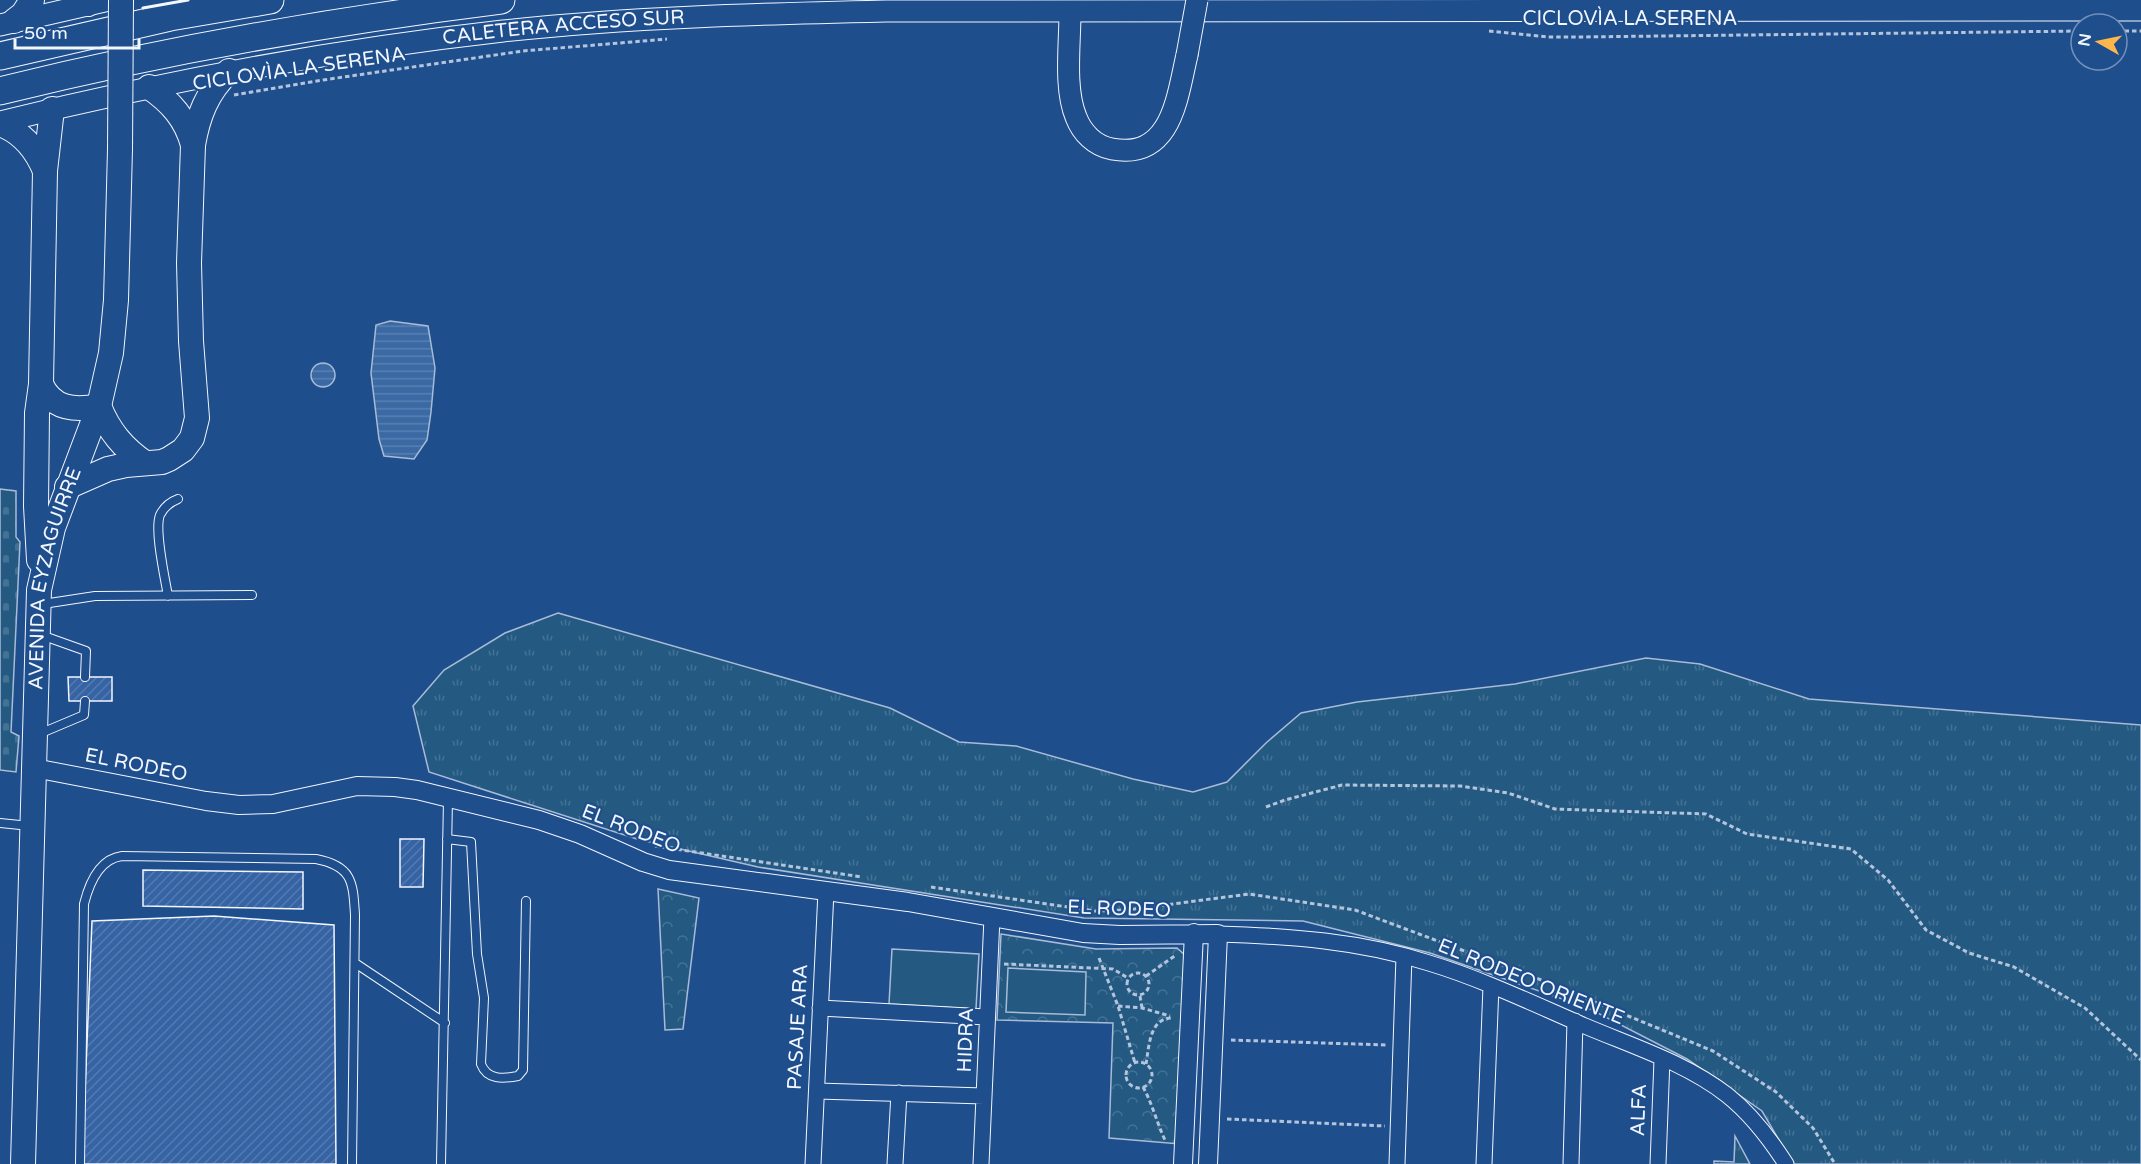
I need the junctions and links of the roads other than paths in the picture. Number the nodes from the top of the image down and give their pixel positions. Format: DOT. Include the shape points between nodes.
graph roads {
  1 [pos="32,0"];
  2 [pos="120,0"];
  3 [pos="270,0"];
  4 [pos="501,0"];
  5 [pos="1197,0"];
  6 [pos="92,2"];
  7 [pos="2141,10"];
  8 [pos="1070,13"];
  9 [pos="7,23"];
  10 [pos="0,56"];
  11 [pos="229,71"];
  12 [pos="149,87"];
  13 [pos="0,91"];
  14 [pos="52,109"];
  15 [pos="0,123"];
  16 [pos="193,145"];
  17 [pos="45,171"];
  18 [pos="40,384"];
  19 [pos="99,406"];
  20 [pos="145,463"];
  21 [pos="68,487"];
  22 [pos="178,499"];
  23 [pos="41,578"];
  24 [pos="252,595"];
  25 [pos="168,596"];
  26 [pos="39,605"];
  27 [pos="38,634"];
  28 [pos="85,677"];
  29 [pos="85,701"];
  30 [pos="35,736"];
  31 [pos="33,768"];
  32 [pos="448,797"];
  33 [pos="0,824"];
  34 [pos="32,826"];
  35 [pos="447,839"];
  36 [pos="826,891"];
  37 [pos="526,901"];
  38 [pos="992,917"];
  39 [pos="1194,933"];
  40 [pos="1218,934"];
  41 [pos="1404,956"];
  42 [pos="355,963"];
  43 [pos="1491,986"];
  44 [pos="820,1008"];
  45 [pos="987,1017"];
  46 [pos="1575,1022"];
  47 [pos="445,1023"];
  48 [pos="1662,1059"];
  49 [pos="817,1091"];
  50 [pos="899,1094"];
  51 [pos="984,1096"];
  52 [pos="23,1164"];
  53 [pos="80,1164"];
  54 [pos="352,1164"];
  55 [pos="441,1164"];
  56 [pos="813,1164"];
  57 [pos="895,1164"];
  58 [pos="981,1164"];
  59 [pos="1183,1164"];
  60 [pos="1208,1164"];
  61 [pos="1397,1164"];
  62 [pos="1484,1164"];
  63 [pos="1571,1164"];
  64 [pos="1658,1164"];
  65 [pos="1785,1164"];
  1 -- 9 [label="main road" via="23,14"];
  2 -- 19 [label="main road, AVENIDA EYZAGUIRRE, bridge" via="114,327"];
  3 -- 10 [label="highway" via="170,17"];
  4 -- 13 [label="highway" via="192,47"];
  5 -- 8 [label="main road, bridge" via="1173,112 1164,131 1138,149 1099,145 1078,123 1072,103"];
  6 -- 9 [label="main road"];
  7 -- 8 [label="main road, CALETERA ACCESO SUR"];
  8 -- 11 [label="main road, CALETERA ACCESO SUR" via="876,12 640,21 437,39"];
  11 -- 12 [label="main road, CALETERA ACCESO SUR"];
  11 -- 16 [label="main road" via="207,98"];
  12 -- 14 [label="main road, CALETERA ACCESO SUR"];
  12 -- 16 [label="main road" via="177,111"];
  14 -- 15 [label="main road, CALETERA ACCESO SUR"];
  14 -- 17 [label="main road"];
  15 -- 17 [label="main road" via="29,144"];
  16 -- 20 [label="main road" via="189,263 197,418 192,438 183,450 162,462"];
  17 -- 18 [label="main road"];
  18 -- 19 [label="main road" via="58,405 72,409"];
  18 -- 23 [label="main road" via="36,515"];
  19 -- 20 [label="main road" via="119,442"];
  19 -- 21 [label="main road, AVENIDA EYZAGUIRRE"];
  20 -- 21 [label="main road" via="108,469"];
  21 -- 23 [label="main road, AVENIDA EYZAGUIRRE"];
  22 -- 25 [label="lane" via="160,514 158,527"];
  23 -- 26 [label="main road, AVENIDA EYZAGUIRRE"];
  24 -- 25 [label="lane"];
  25 -- 26 [label="lane" via="94,596"];
  26 -- 27 [label="main road, AVENIDA EYZAGUIRRE"];
  27 -- 28 [label="lane" via="86,651"];
  27 -- 30 [label="main road, AVENIDA EYZAGUIRRE"];
  29 -- 30 [label="lane" via="84,715"];
  30 -- 31 [label="main road, AVENIDA EYZAGUIRRE"];
  31 -- 32 [label="street, EL RODEO" via="239,805 273,804 340,789 374,786"];
  31 -- 34 [label="main road, AVENIDA EYZAGUIRRE"];
  32 -- 35 [label="lane"];
  32 -- 36 [label="street, EL RODEO" via="560,826 669,870"];
  33 -- 34 [label="lane"];
  34 -- 52 [label="main road, AVENIDA EYZAGUIRRE"];
  35 -- 37 [label="lane" via="471,842 477,954 484,998 481,1064 489,1076 498,1078 518,1076 523,1070"];
  35 -- 47 [label="lane"];
  36 -- 38 [label="street, EL RODEO"];
  36 -- 44 [label="street, PASAJE ARA"];
  38 -- 39 [label="street, EL RODEO" via="1083,933"];
  38 -- 45 [label="street, HIDRA"];
  39 -- 40 [label="street, EL RODEO"];
  39 -- 59 [label="street"];
  40 -- 41 [label="street, EL RODEO ORIENTE" via="1314,939"];
  40 -- 60 [label="street"];
  41 -- 43 [label="street, EL RODEO ORIENTE"];
  41 -- 61 [label="street"];
  42 -- 47 [label="lane"];
  42 -- 53 [label="lane" via="354,885 342,870 326,861 122,856 105,862 93,878 84,904"];
  42 -- 54 [label="lane"];
  43 -- 46 [label="street, EL RODEO ORIENTE"];
  43 -- 62 [label="street"];
  44 -- 45 [label="street"];
  44 -- 49 [label="street, PASAJE ARA"];
  45 -- 51 [label="street, HIDRA"];
  46 -- 48 [label="street, EL RODEO ORIENTE"];
  46 -- 63 [label="street"];
  47 -- 55 [label="lane"];
  48 -- 64 [label="street, ALFA"];
  48 -- 65 [label="street, EL RODEO ORIENTE" via="1728,1095 1757,1124"];
  49 -- 50 [label="street"];
  49 -- 56 [label="street, PASAJE ARA"];
  50 -- 51 [label="street"];
  50 -- 57 [label="street"];
  51 -- 58 [label="street, HIDRA"];
}
